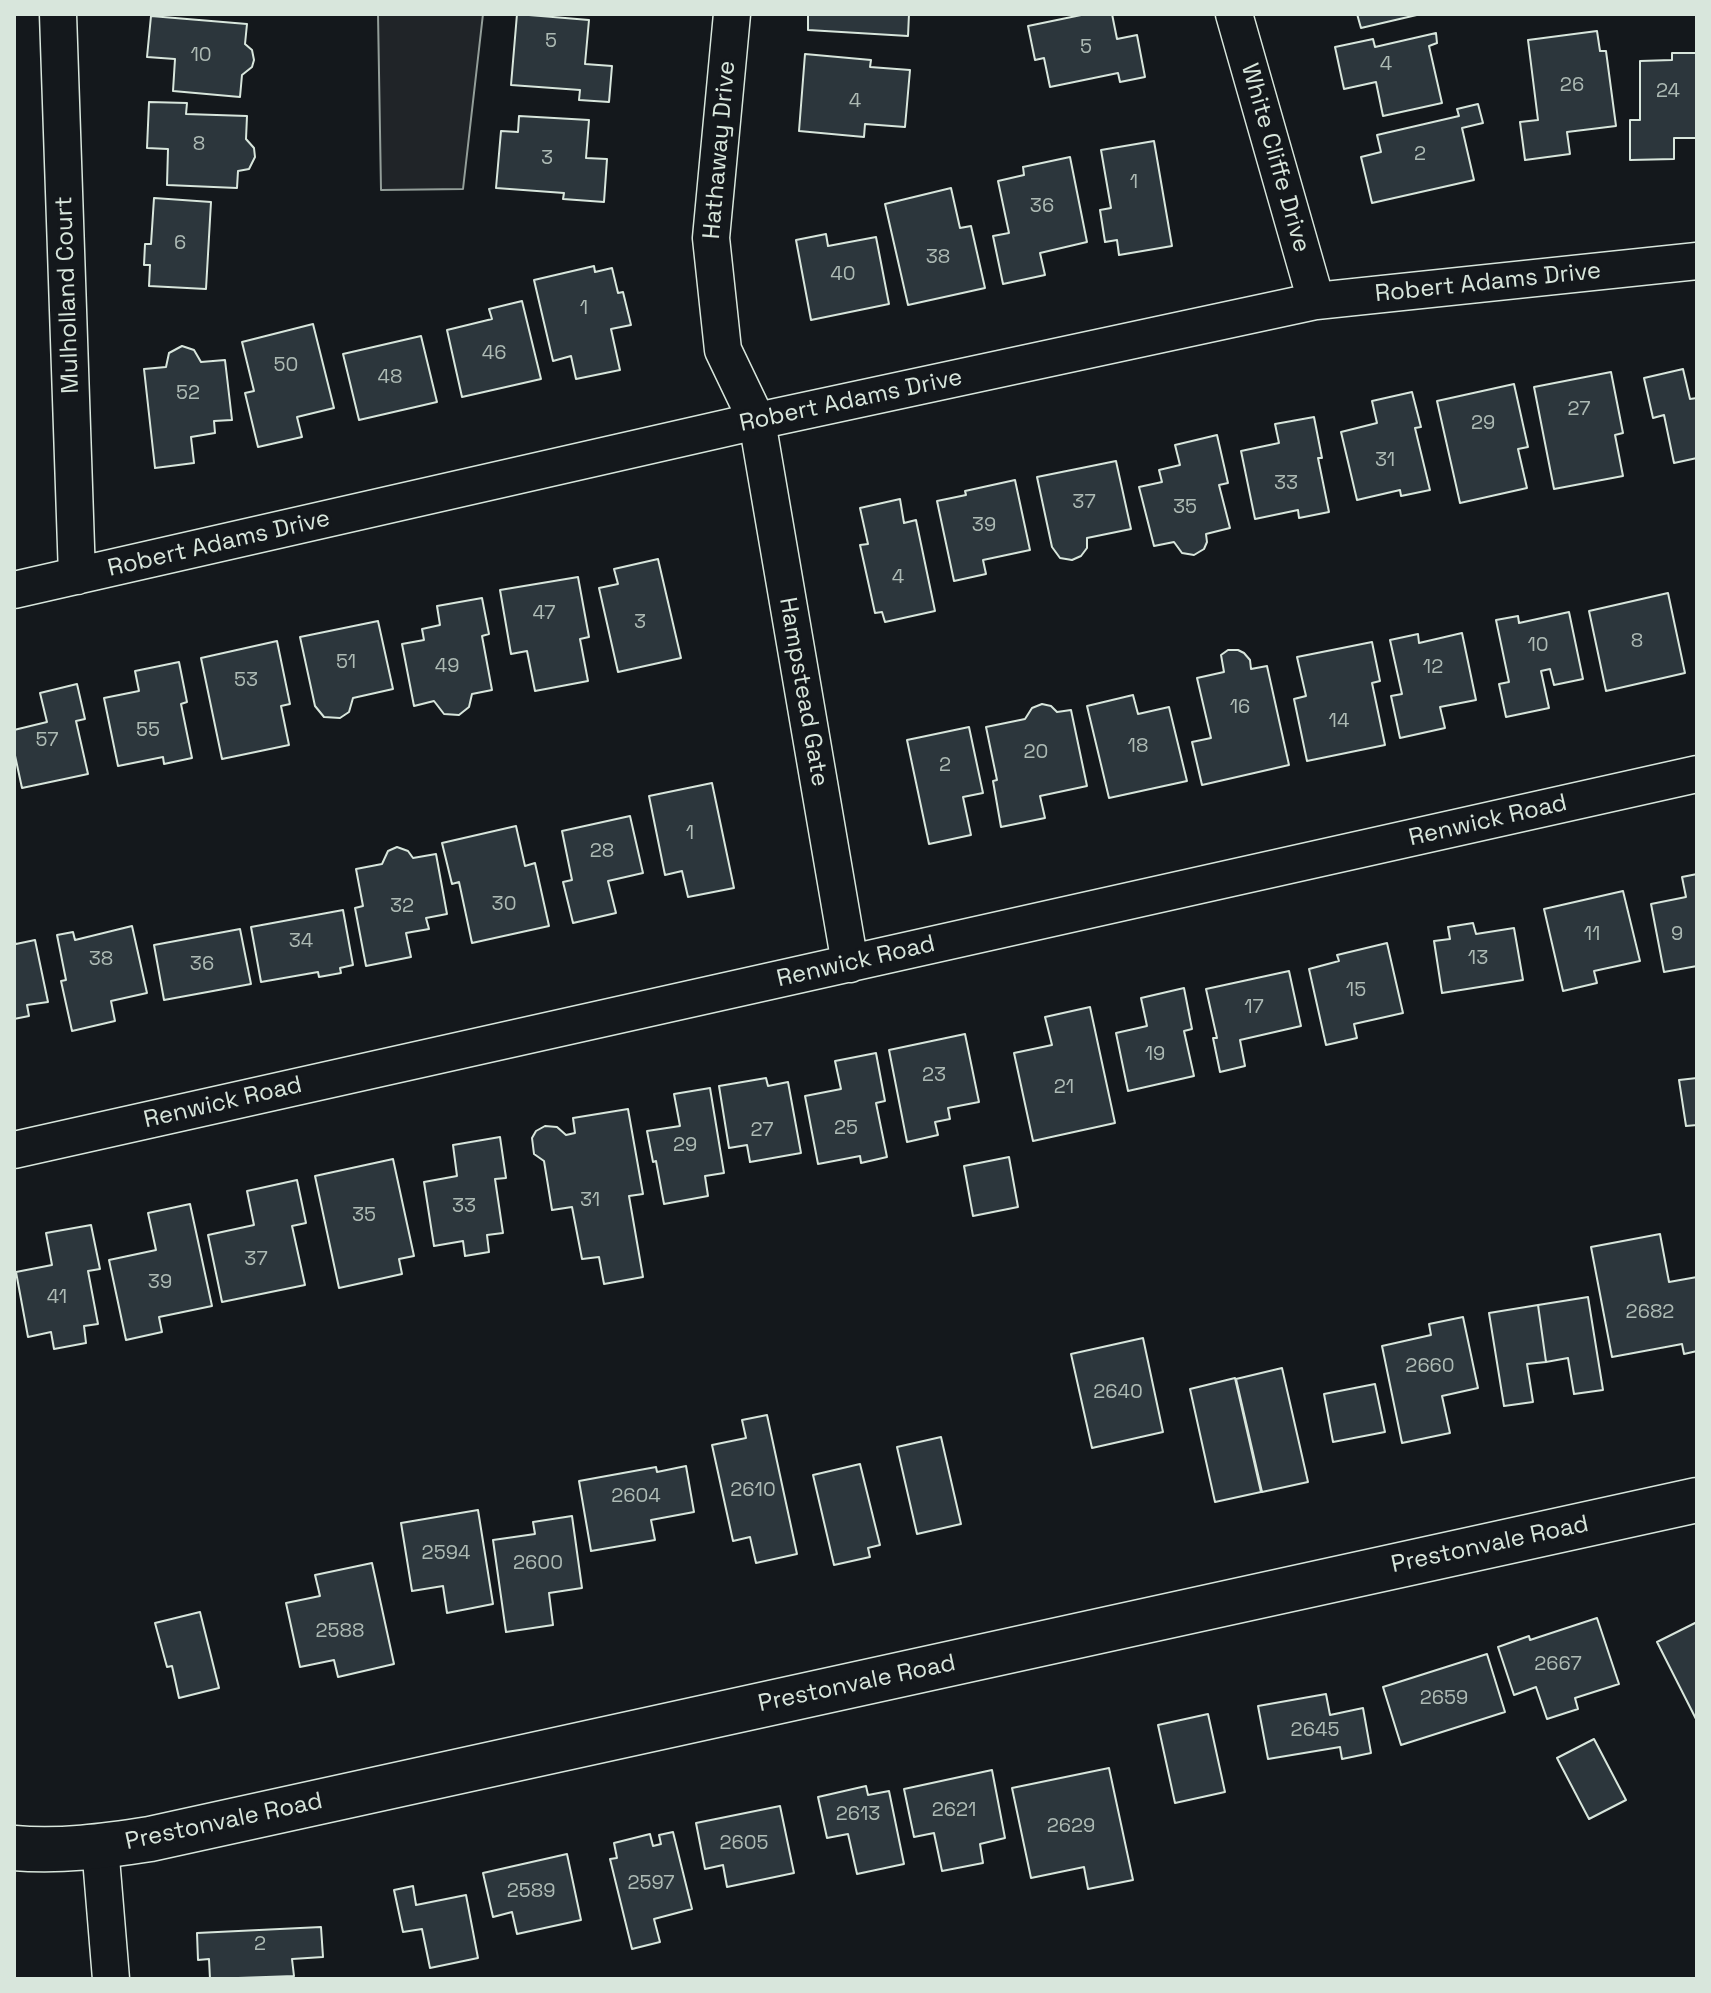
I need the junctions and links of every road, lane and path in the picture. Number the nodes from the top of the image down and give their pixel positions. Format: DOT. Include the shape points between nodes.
graph roads {
  1 [pos="58,14"];
  2 [pos="732,14"];
  3 [pos="1234,14"];
  4 [pos="1697,261"];
  5 [pos="1316,301"];
  6 [pos="757,421"];
  7 [pos="77,576"];
  8 [pos="14,590"];
  9 [pos="1697,774"];
  10 [pos="850,964"];
  11 [pos="14,1150"];
  12 [pos="1697,1500"];
  13 [pos="100,1846"];
  14 [pos="14,1848"];
  15 [pos="111,1979"];
  1 -- 7 [label="street, Mulholland Court"];
  2 -- 6 [label="street, Hathaway Drive" via="711,238 723,350"];
  3 -- 5 [label="street, White Cliffe Drive"];
  4 -- 5 [label="street, Robert Adams Drive"];
  5 -- 6 [label="street, Robert Adams Drive"];
  6 -- 7 [label="street, Robert Adams Drive"];
  6 -- 10 [label="street, Hampstead Gate"];
  7 -- 8 [label="street, Robert Adams Drive"];
  9 -- 10 [label="street, Renwick Road"];
  10 -- 11 [label="street, Renwick Road"];
  12 -- 13 [label="street, Prestonvale Road" via="161,1837"];
  13 -- 14 [label="street, Prestonvale Road"];
  13 -- 15 [label="street"];
}
